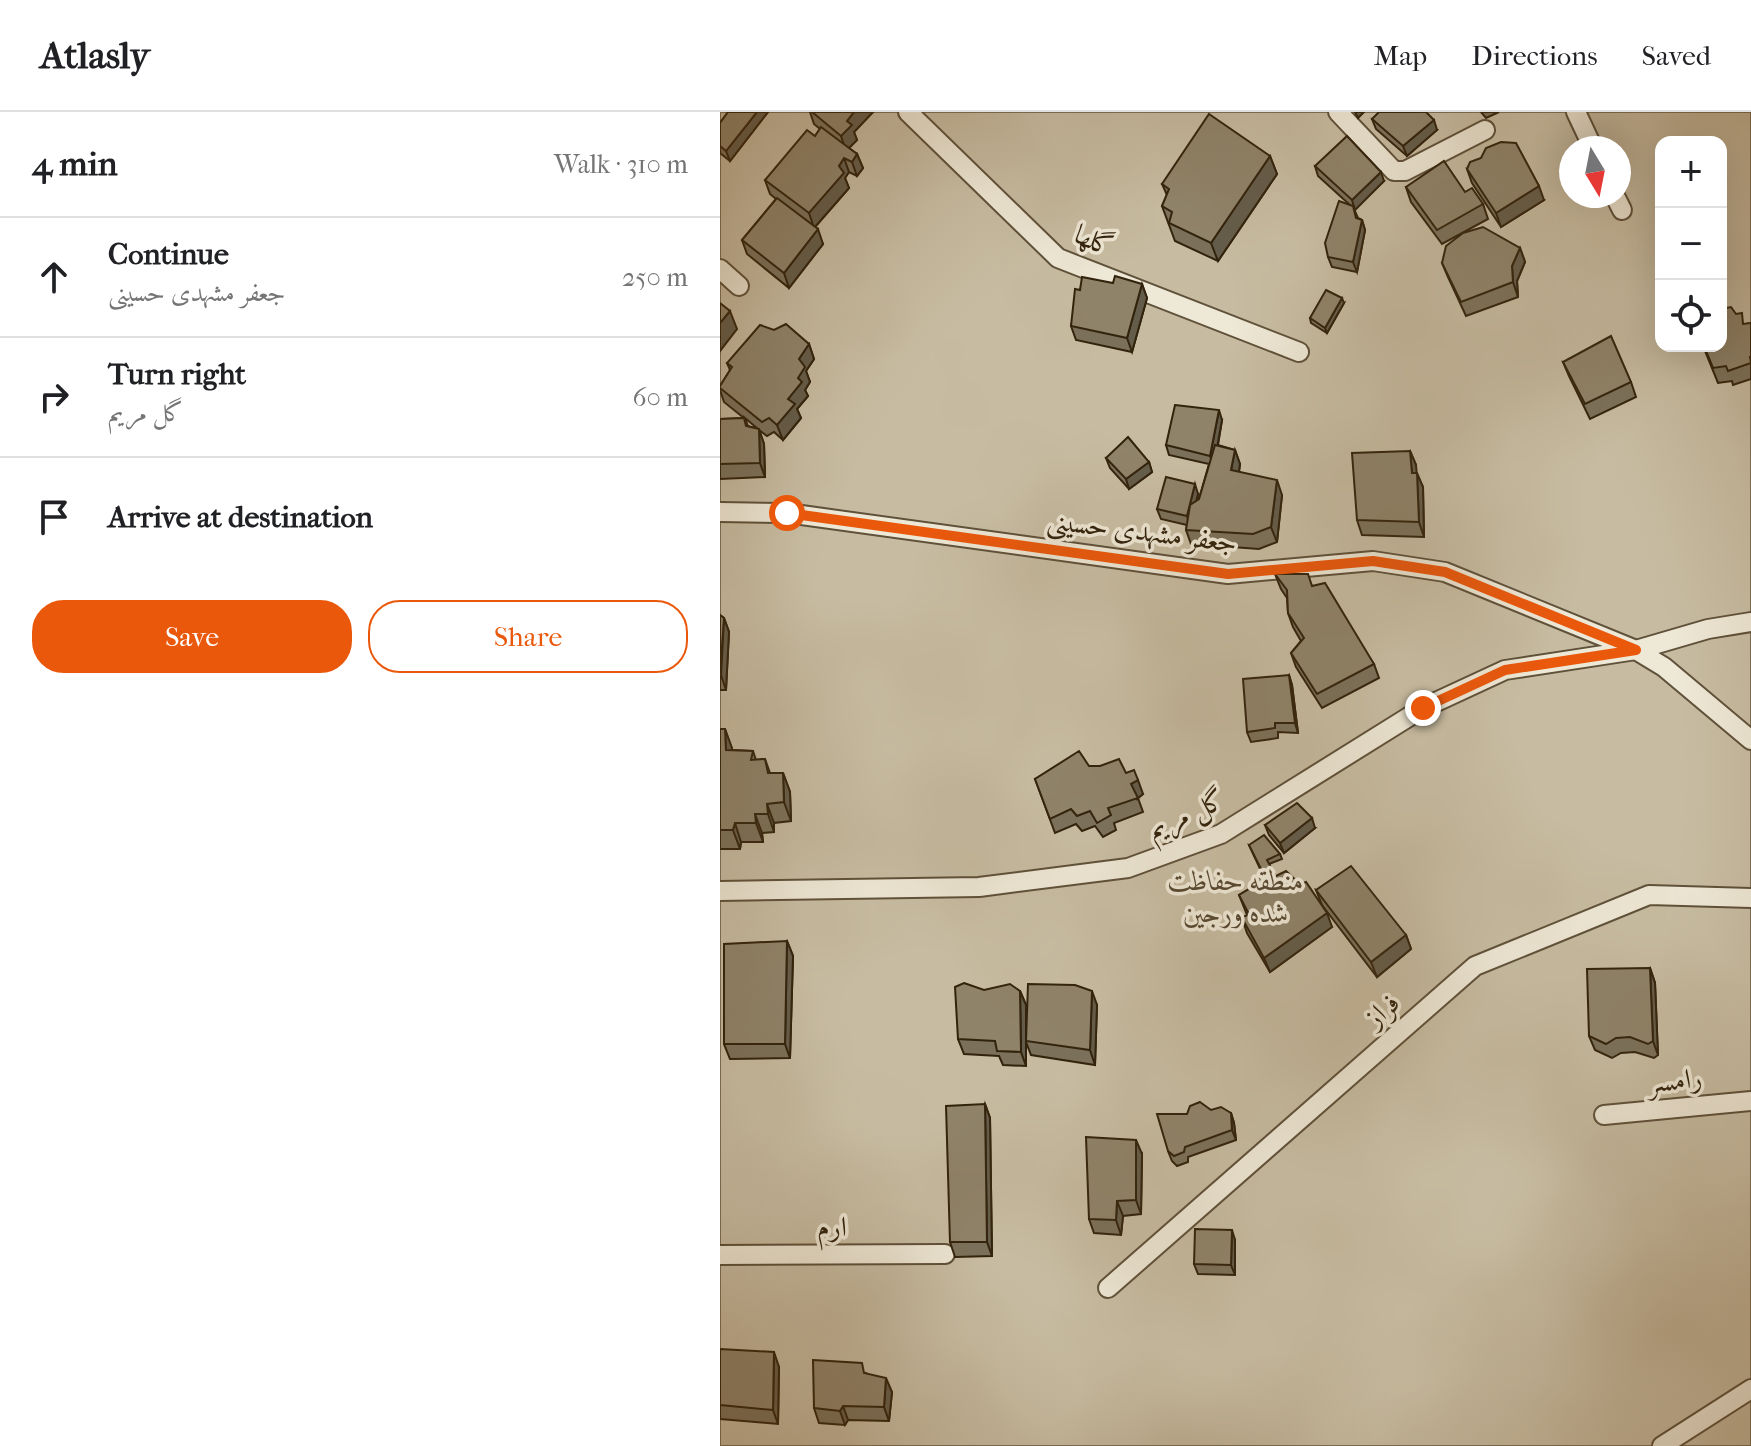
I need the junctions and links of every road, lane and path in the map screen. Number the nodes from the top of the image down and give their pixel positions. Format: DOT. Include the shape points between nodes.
graph roads {
  1 [pos="908,112"];
  2 [pos="1338,112"];
  3 [pos="1576,112"];
  4 [pos="1485,130"];
  5 [pos="1587,136"];
  6 [pos="720,269"];
  7 [pos="739,286"];
  8 [pos="1299,352"];
  9 [pos="720,512"];
  10 [pos="1751,622"];
  11 [pos="1636,650"];
  12 [pos="1751,740"];
  13 [pos="720,891"];
  14 [pos="1751,898"];
  15 [pos="1751,1101"];
  16 [pos="1604,1115"];
  17 [pos="945,1254"];
  18 [pos="720,1255"];
  19 [pos="1108,1288"];
  20 [pos="1751,1389"];
  21 [pos="1662,1446"];
  1 -- 8 [label="street, گلها" via="1058,258"];
  2 -- 4 [label="street" via="1394,171 1405,171"];
  3 -- 5 [label="street"];
  6 -- 7 [label="street"];
  9 -- 11 [label="street, جعفر مشهدی حسینی" via="787,513 1228,574 1373,561 1445,572"];
  10 -- 11 [label="street, گل مریم"];
  11 -- 12 [label="street, جعفر مشهدی حسینی"];
  11 -- 13 [label="street, گل مریم" via="1505,670 1423,708 1221,834 1128,868 979,887"];
  14 -- 19 [label="street, فراز" via="1649,895 1475,966"];
  15 -- 16 [label="street, رامسر"];
  17 -- 18 [label="street, ارم"];
  20 -- 21 [label="street"];
}
